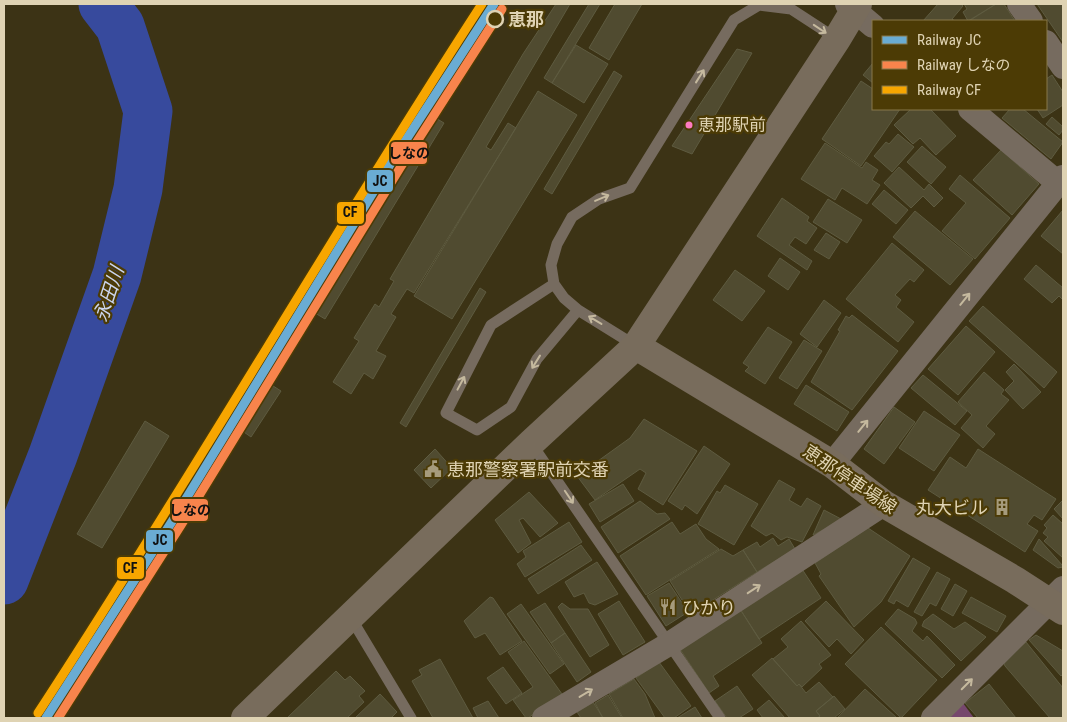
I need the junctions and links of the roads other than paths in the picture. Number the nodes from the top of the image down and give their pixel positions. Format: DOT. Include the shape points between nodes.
graph roads {
  1 [pos="1019,4"];
  2 [pos="858,11"];
  3 [pos="1030,20"];
  4 [pos="837,39"];
  5 [pos="1047,43"];
  6 [pos="1063,67"];
  7 [pos="971,110"];
  8 [pos="1060,180"];
  9 [pos="554,284"];
  10 [pos="578,310"];
  11 [pos="636,346"];
  12 [pos="531,443"];
  13 [pos="832,464"];
  14 [pos="884,504"];
  15 [pos="1058,600"];
  16 [pos="351,618"];
  17 [pos="669,644"];
  18 [pos="245,718"];
  19 [pos="411,718"];
  20 [pos="544,718"];
  21 [pos="720,718"];
  22 [pos="933,718"];
  1 -- 3 [label="street"];
  2 -- 4 [label="street"];
  9 -- 4 [label="lane, one-way" via="551,265 557,244 572,217 598,199 630,188 734,20 759,5 791,9"];
  4 -- 11 [label="street"];
  5 -- 6 [label="street"];
  7 -- 8 [label="street"];
  13 -- 8 [label="street, one-way"];
  9 -- 10 [label="lane"];
  10 -- 9 [label="lane, one-way" via="537,359 511,407 477,430 446,412 491,325"];
  11 -- 10 [label="lane, one-way"];
  11 -- 12 [label="street"];
  11 -- 13 [label="street, 恵那停車場線"];
  12 -- 16 [label="street"];
  12 -- 17 [label="lane, one-way"];
  13 -- 14 [label="street, 恵那停車場線"];
  14 -- 15 [label="street, 恵那停車場線" via="1015,580"];
  17 -- 14 [label="street, one-way"];
  22 -- 15 [label="street, one-way"];
  16 -- 18 [label="street"];
  16 -- 19 [label="lane"];
  20 -- 17 [label="street, one-way"];
  17 -- 21 [label="lane"];
}
